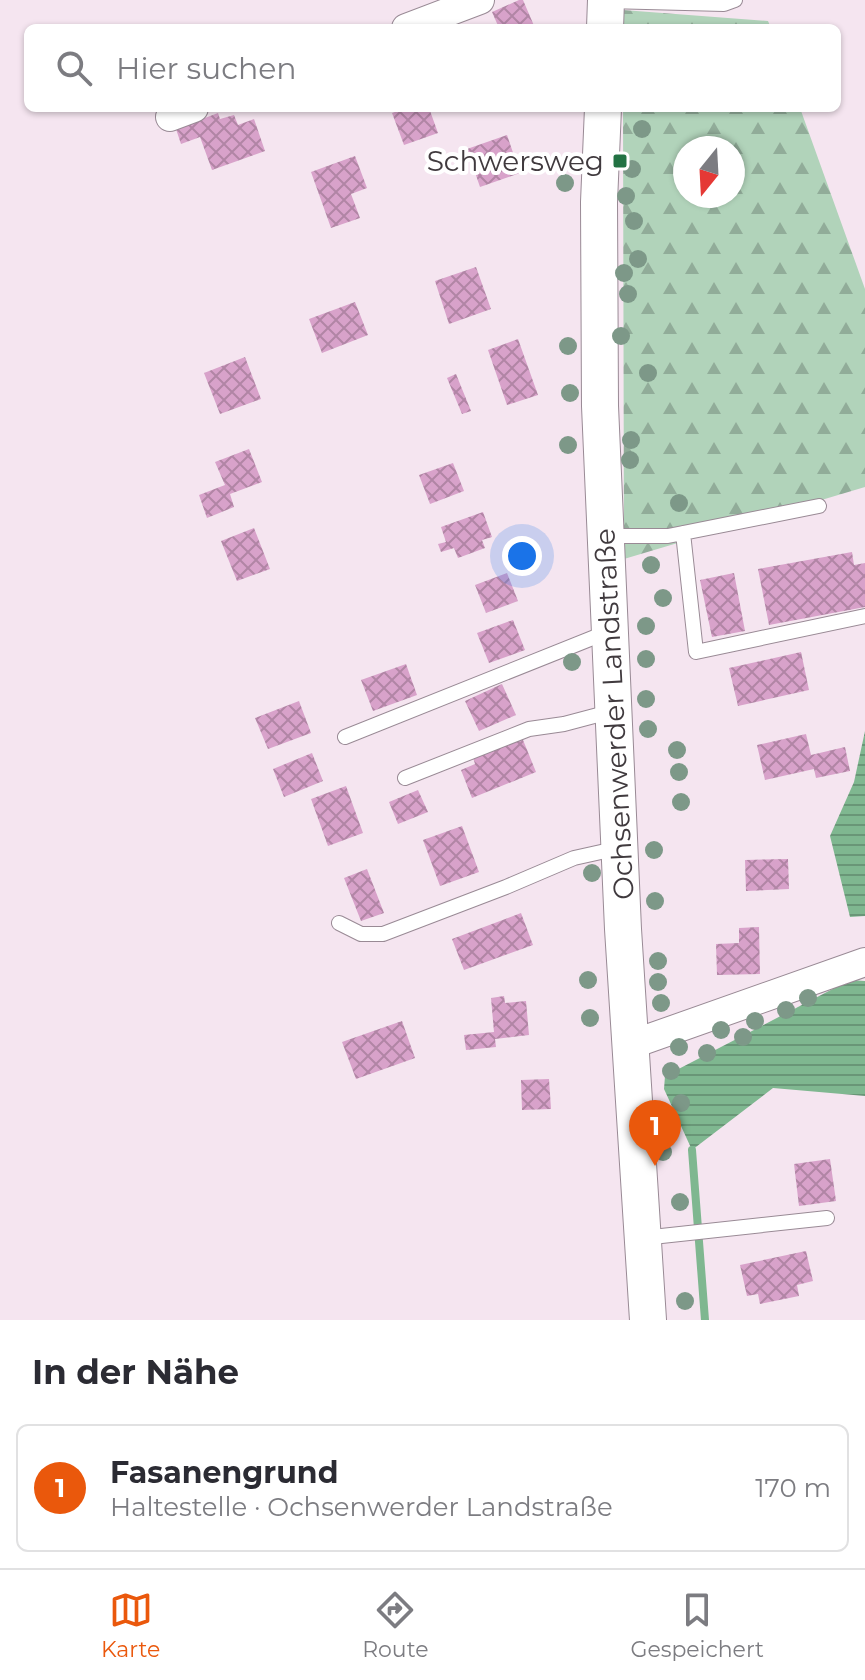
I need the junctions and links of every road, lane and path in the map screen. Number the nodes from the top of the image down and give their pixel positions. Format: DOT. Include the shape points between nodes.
graph roads {
  1 [pos="480,0"];
  2 [pos="735,0"];
  3 [pos="606,10"];
  4 [pos="417,24"];
  5 [pos="603,112"];
  6 [pos="819,506"];
  7 [pos="683,533"];
  8 [pos="606,536"];
  9 [pos="865,616"];
  10 [pos="610,630"];
  11 [pos="614,711"];
  12 [pos="345,737"];
  13 [pos="405,778"];
  14 [pos="620,848"];
  15 [pos="339,923"];
  16 [pos="865,962"];
  17 [pos="630,1045"];
  18 [pos="827,1218"];
  19 [pos="642,1238"];
  20 [pos="648,1320"];
  1 -- 4 [label="street"];
  2 -- 3 [label="lane"];
  5 -- 8 [label="street, Ochsenwerder Landstraße" via="600,406"];
  6 -- 7 [label="lane"];
  7 -- 8 [label="lane"];
  7 -- 9 [label="lane" via="696,652"];
  8 -- 10 [label="street, Ochsenwerder Landstraße"];
  10 -- 11 [label="street, Ochsenwerder Landstraße"];
  10 -- 12 [label="lane"];
  11 -- 13 [label="lane" via="529,729"];
  11 -- 14 [label="street, Ochsenwerder Landstraße"];
  14 -- 15 [label="lane" via="574,858 383,934 361,934"];
  14 -- 17 [label="street, Ochsenwerder Landstraße"];
  16 -- 17 [label="street"];
  17 -- 19 [label="street, Ochsenwerder Landstraße"];
  18 -- 19 [label="lane"];
  19 -- 20 [label="street, Ochsenwerder Landstraße"];
}
